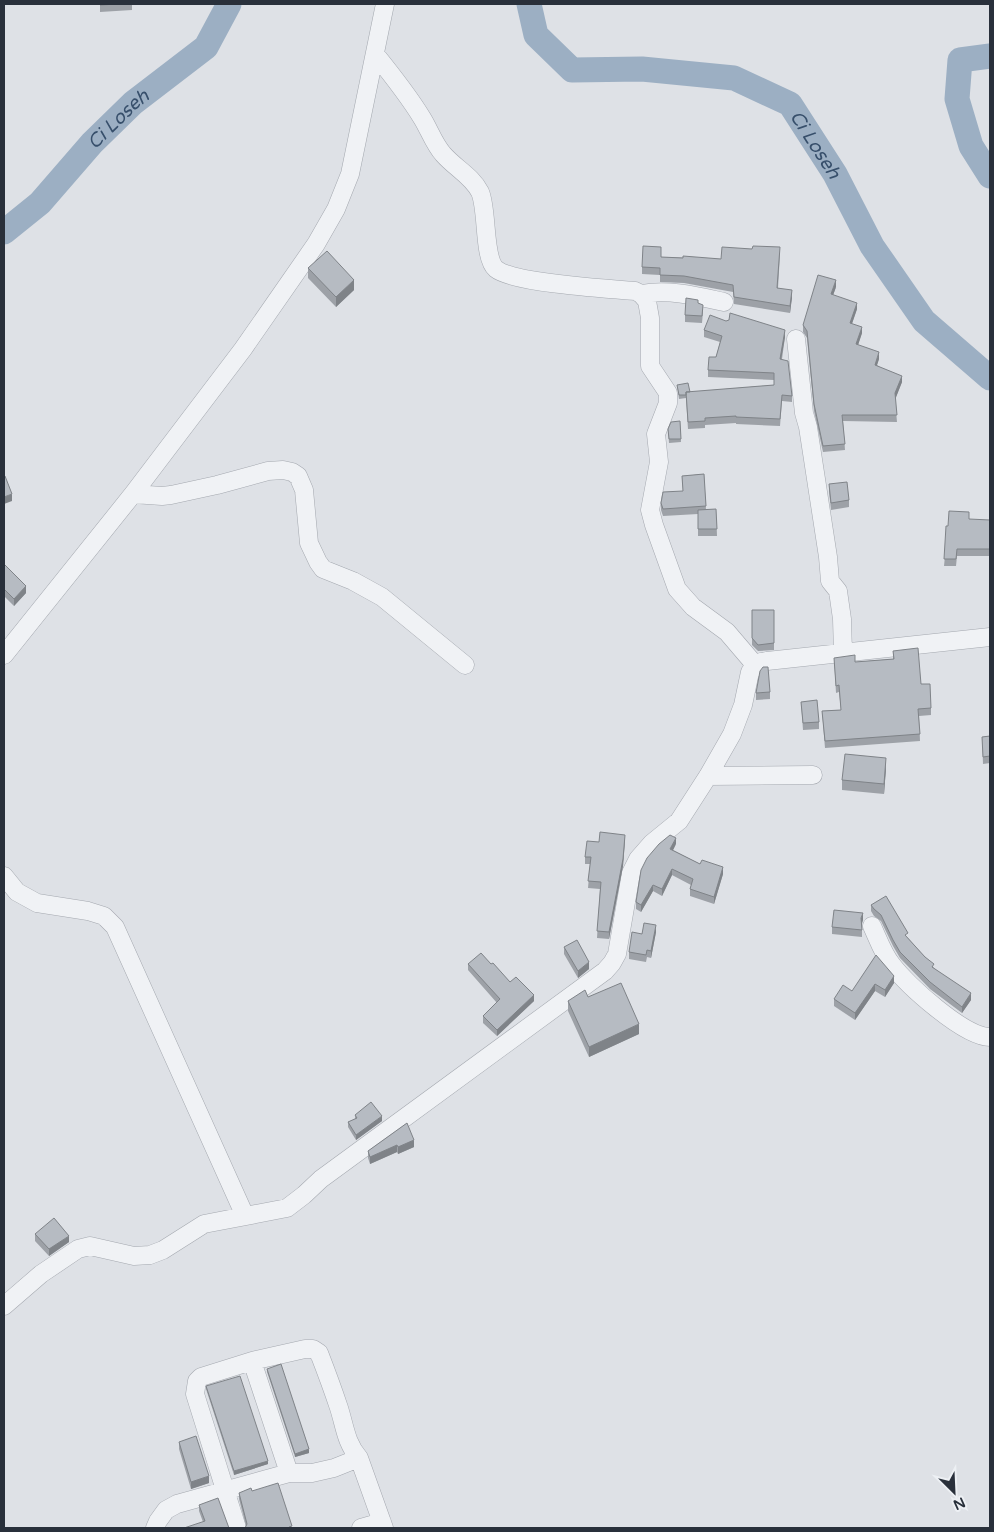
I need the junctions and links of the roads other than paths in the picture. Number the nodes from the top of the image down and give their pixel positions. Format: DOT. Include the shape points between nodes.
graph roads {
  1 [pos="385,4"];
  2 [pos="375,54"];
  3 [pos="641,294"];
  4 [pos="724,302"];
  5 [pos="796,339"];
  6 [pos="133,494"];
  7 [pos="990,636"];
  8 [pos="843,653"];
  9 [pos="4,655"];
  10 [pos="465,665"];
  11 [pos="756,666"];
  12 [pos="813,775"];
  13 [pos="708,776"];
  14 [pos="4,876"];
  15 [pos="872,926"];
  16 [pos="990,1037"];
  17 [pos="245,1216"];
  18 [pos="4,1306"];
  19 [pos="252,1361"];
  20 [pos="359,1458"];
  21 [pos="289,1473"];
  22 [pos="224,1490"];
  23 [pos="161,1524"];
  24 [pos="383,1525"];
  25 [pos="236,1528"];
  26 [pos="361,1528"];
  1 -- 2 [label="street"];
  2 -- 3 [label="street" via="401,86 442,154 471,179 480,192 488,254 498,270 556,283"];
  2 -- 6 [label="street" via="350,174 336,209 316,244 243,349"];
  3 -- 4 [label="street" via="678,293"];
  3 -- 11 [label="street" via="647,301 650,318 650,366 668,393 668,404 656,434 659,462 650,510 654,525 677,589 693,607 727,632"];
  5 -- 8 [label="street" via="829,577 838,591"];
  6 -- 9 [label="street"];
  6 -- 10 [label="street" via="171,495 268,471 292,472 298,476 304,490 309,543 323,569 382,597"];
  7 -- 8 [label="street"];
  8 -- 11 [label="street" via="767,661"];
  11 -- 13 [label="street" via="750,672 732,734"];
  12 -- 13 [label="street"];
  13 -- 17 [label="street" via="679,821 638,859 631,873 617,954 605,971 321,1179 293,1205"];
  14 -- 17 [label="street" via="17,892 36,903 88,911 104,916 115,927"];
  15 -- 16 [label="street" via="891,964 913,988 950,1019 983,1037"];
  17 -- 18 [label="street" via="204,1224 150,1255 134,1256 90,1246 78,1249 40,1274"];
  19 -- 20 [label="street" via="304,1348 319,1353 347,1440"];
  19 -- 21 [label="street"];
  19 -- 22 [label="street" via="201,1377 195,1387"];
  20 -- 21 [label="street" via="343,1466 312,1473"];
  20 -- 24 [label="street"];
  21 -- 22 [label="street"];
  22 -- 23 [label="street" via="177,1504 166,1510"];
  22 -- 25 [label="street"];
  24 -- 26 [label="street"];
}
